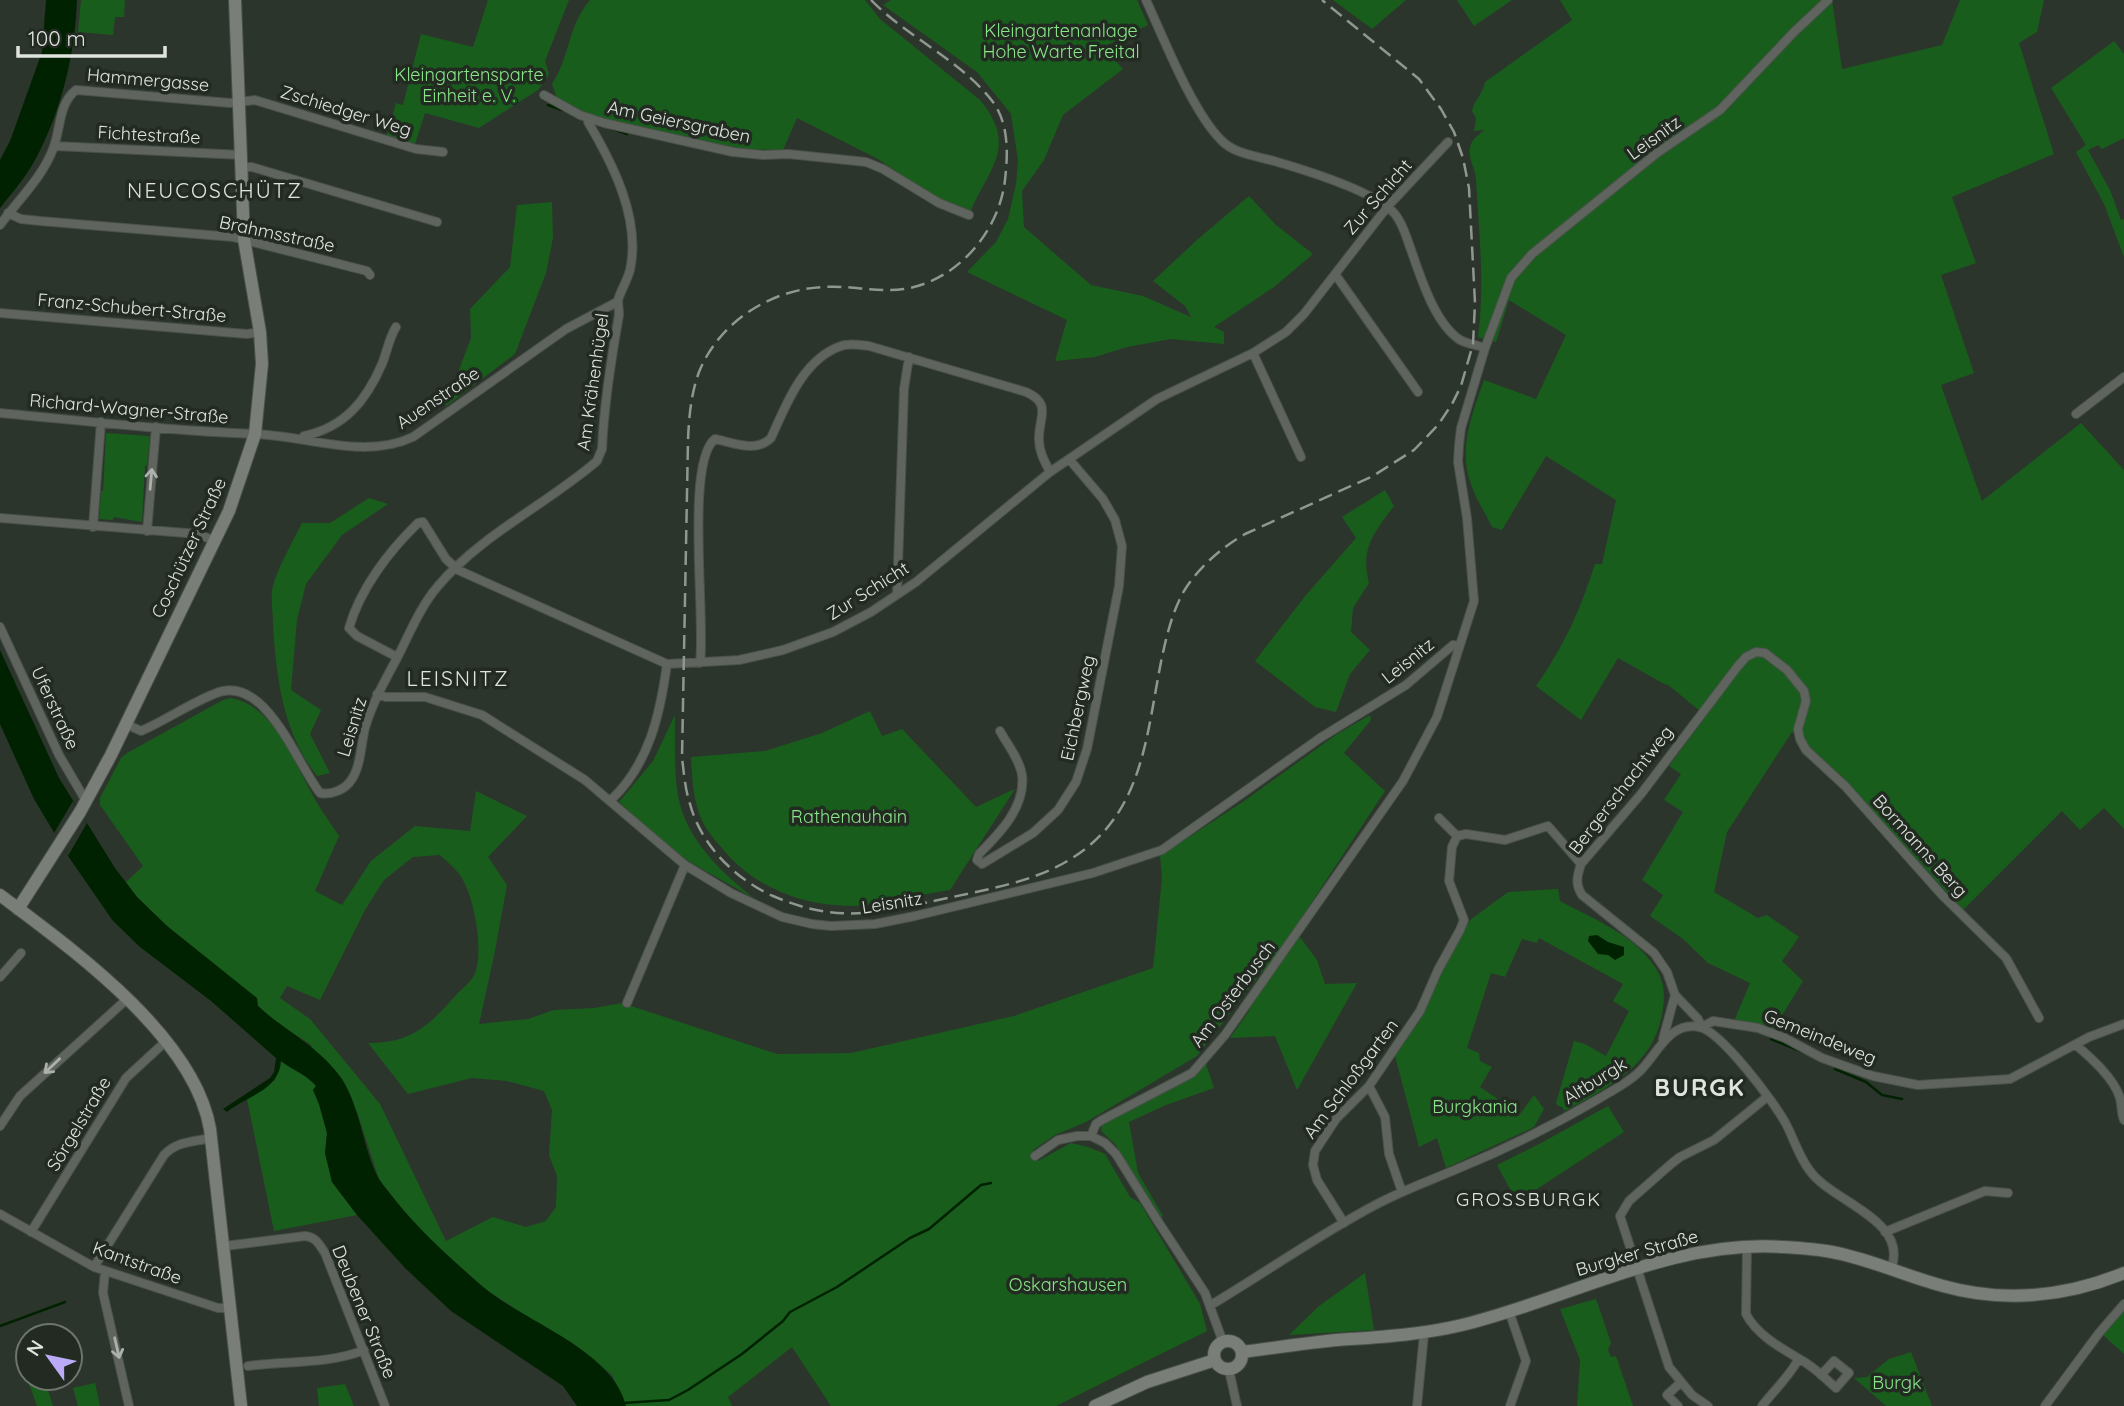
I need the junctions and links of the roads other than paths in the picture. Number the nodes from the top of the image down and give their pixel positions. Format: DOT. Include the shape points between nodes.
graph roads {
  1 [pos="235,0"];
  2 [pos="1146,0"];
  3 [pos="1828,0"];
  4 [pos="544,95"];
  5 [pos="240,102"];
  6 [pos="589,118"];
  7 [pos="1448,142"];
  8 [pos="55,146"];
  9 [pos="443,152"];
  10 [pos="242,161"];
  11 [pos="1388,206"];
  12 [pos="8,214"];
  13 [pos="968,215"];
  14 [pos="437,222"];
  15 [pos="0,225"];
  16 [pos="244,239"];
  17 [pos="1335,274"];
  18 [pos="370,275"];
  19 [pos="617,302"];
  20 [pos="0,313"];
  21 [pos="396,327"];
  22 [pos="260,332"];
  23 [pos="1485,348"];
  24 [pos="1252,353"];
  25 [pos="909,358"];
  26 [pos="2124,377"];
  27 [pos="1418,392"];
  28 [pos="0,413"];
  29 [pos="2076,414"];
  30 [pos="101,422"];
  31 [pos="156,427"];
  32 [pos="255,434"];
  33 [pos="297,438"];
  34 [pos="1301,457"];
  35 [pos="1069,458"];
  36 [pos="1051,472"];
  37 [pos="0,518"];
  38 [pos="93,527"];
  39 [pos="147,531"];
  40 [pos="215,541"];
  41 [pos="455,568"];
  42 [pos="897,594"];
  43 [pos="0,627"];
  44 [pos="1458,646"];
  45 [pos="397,657"];
  46 [pos="700,663"];
  47 [pos="667,664"];
  48 [pos="1804,691"];
  49 [pos="377,694"];
  50 [pos="127,724"];
  51 [pos="1000,731"];
  52 [pos="611,800"];
  53 [pos="83,807"];
  54 [pos="1439,818"];
  55 [pos="1457,836"];
  56 [pos="1581,864"];
  57 [pos="685,865"];
  58 [pos="0,895"];
  59 [pos="18,909"];
  60 [pos="21,953"];
  61 [pos="0,977"];
  62 [pos="1675,995"];
  63 [pos="127,999"];
  64 [pos="627,1003"];
  65 [pos="2039,1018"];
  66 [pos="2124,1024"];
  67 [pos="1702,1027"];
  68 [pos="165,1042"];
  69 [pos="1662,1042"];
  70 [pos="2076,1045"];
  71 [pos="1369,1086"];
  72 [pos="1767,1097"];
  73 [pos="2124,1121"];
  74 [pos="0,1126"];
  75 [pos="1091,1136"];
  76 [pos="207,1139"];
  77 [pos="1035,1156"];
  78 [pos="1402,1192"];
  79 [pos="2008,1193"];
  80 [pos="0,1214"];
  81 [pos="1345,1223"];
  82 [pos="32,1232"];
  83 [pos="1885,1232"];
  84 [pos="225,1246"];
  85 [pos="1748,1247"];
  86 [pos="94,1267"];
  87 [pos="1637,1268"];
  88 [pos="1891,1269"];
  89 [pos="105,1271"];
  90 [pos="2124,1273"];
  91 [pos="2124,1304"];
  92 [pos="1211,1305"];
  93 [pos="231,1308"];
  94 [pos="1509,1311"];
  95 [pos="1424,1334"];
  96 [pos="1223,1342"];
  97 [pos="364,1350"];
  98 [pos="1242,1352"];
  99 [pos="1798,1359"];
  100 [pos="1215,1360"];
  101 [pos="248,1366"];
  102 [pos="1229,1370"];
  103 [pos="1822,1375"];
  104 [pos="1680,1383"];
  105 [pos="1692,1395"];
  106 [pos="129,1406"];
  107 [pos="242,1406"];
  108 [pos="385,1406"];
  109 [pos="1095,1406"];
  110 [pos="1237,1406"];
  111 [pos="1417,1406"];
  112 [pos="1510,1406"];
  113 [pos="1679,1406"];
  114 [pos="1708,1406"];
  115 [pos="1762,1406"];
  116 [pos="2045,1406"];
  1 -- 5 [label="street, Coschützer Straße"];
  2 -- 11 [label="street" via="1197,106 1222,141 1241,153 1280,163"];
  3 -- 23 [label="street, Leisnitz" via="1720,110 1657,153 1520,266 1505,290"];
  4 -- 6 [label="street, Am Geiersgraben"];
  5 -- 8 [label="street, Hammergasse" via="76,90 64,109"];
  5 -- 9 [label="street, Zschiedger Weg" via="255,100 415,149"];
  5 -- 10 [label="street, Coschützer Straße"];
  6 -- 13 [label="street, Am Geiersgraben" via="733,152 866,162"];
  6 -- 19 [label="street, Am Krähenhügel" via="610,158 630,229 630,270"];
  7 -- 11 [label="street, Zur Schicht"];
  8 -- 10 [label="street, Fichtestraße"];
  8 -- 12 [label="street"];
  10 -- 14 [label="street, Fichtestraße"];
  10 -- 16 [label="street, Coschützer Straße"];
  11 -- 17 [label="street, Zur Schicht"];
  11 -- 23 [label="street" via="1403,227 1443,321 1458,338"];
  12 -- 15 [label="street"];
  12 -- 16 [label="street, Brahmsstraße" via="21,219"];
  16 -- 18 [label="street, Brahmsstraße"];
  16 -- 22 [label="street, Coschützer Straße"];
  17 -- 24 [label="street, Zur Schicht" via="1286,332"];
  17 -- 27 [label="street"];
  19 -- 33 [label="street, Auenstraße" via="566,329 397,445 372,447"];
  19 -- 41 [label="street, Am Krähenhügel" via="600,457"];
  20 -- 22 [label="street, Franz-Schubert-Straße"];
  21 -- 33 [label="street" via="366,395 334,426"];
  22 -- 32 [label="street, Coschützer Straße" via="262,364"];
  23 -- 44 [label="street, Leisnitz" via="1459,445 1475,593"];
  24 -- 34 [label="street"];
  24 -- 35 [label="street, Zur Schicht" via="1157,399"];
  25 -- 36 [label="street" via="1038,398 1042,407 1040,451"];
  25 -- 42 [label="street"];
  25 -- 46 [label="street" via="869,346 842,345 801,378 764,445 715,439 709,444 700,482"];
  26 -- 29 [label="street"];
  28 -- 30 [label="street, Richard-Wagner-Straße"];
  30 -- 31 [label="street, Richard-Wagner-Straße"];
  30 -- 38 [label="street"];
  31 -- 32 [label="street, Richard-Wagner-Straße"];
  39 -- 31 [label="street, one-way"];
  32 -- 33 [label="street, Auenstraße"];
  32 -- 40 [label="street, Coschützer Straße"];
  35 -- 36 [label="street, Zur Schicht"];
  35 -- 51 [label="street, Eichbergweg" via="1103,499 1122,546 1119,586 1087,748 1076,782 1058,810 1033,833 982,864 977,860 979,854 1008,822 1021,788 1019,765"];
  36 -- 42 [label="street, Zur Schicht"];
  37 -- 38 [label="street"];
  38 -- 39 [label="street"];
  39 -- 40 [label="street" via="199,534"];
  40 -- 50 [label="street, Coschützer Straße"];
  41 -- 45 [label="street, Am Krähenhügel" via="428,600"];
  41 -- 45 [label="street" via="423,522 382,565 349,628"];
  41 -- 47 [label="street, Zur Schicht"];
  42 -- 46 [label="street, Zur Schicht" via="862,617 807,642 739,660"];
  43 -- 53 [label="street, Uferstraße"];
  44 -- 57 [label="street, Leisnitz" via="1453,645 1406,685 1320,738 1162,850 1133,862 915,916 831,926 795,920 748,903"];
  44 -- 75 [label="street, Am Osterbusch" via="1437,716 1402,781 1226,1035 1192,1073 1102,1120"];
  45 -- 49 [label="street, Am Krähenhügel"];
  46 -- 47 [label="street, Zur Schicht"];
  47 -- 52 [label="street" via="653,737 632,777"];
  48 -- 56 [label="street, Bergerschachtweg" via="1765,653 1746,657"];
  48 -- 65 [label="street, Bormanns Berg" via="1798,729 1806,750 2006,958"];
  49 -- 50 [label="street, Leisnitz" via="356,771 351,781 328,794 315,787 267,710 235,691 215,693 141,731"];
  49 -- 52 [label="street, Leisnitz" via="425,697 482,715"];
  50 -- 53 [label="street, Coschützer Straße"];
  52 -- 57 [label="street, Leisnitz"];
  53 -- 59 [label="street, Coschützer Straße"];
  54 -- 55 [label="street"];
  55 -- 56 [label="street" via="1505,840 1548,826"];
  55 -- 71 [label="street, Am Schloßgarten" via="1449,881 1464,920 1461,930 1420,1011"];
  56 -- 62 [label="street, Bergerschachtweg" via="1576,885 1582,895 1654,954"];
  57 -- 64 [label="street"];
  58 -- 59 [label="street"];
  59 -- 63 [label="street"];
  60 -- 61 [label="street"];
  62 -- 67 [label="street, Bergerschachtweg"];
  62 -- 69 [label="street"];
  63 -- 68 [label="street"];
  63 -- 74 [label="street, one-way" via="17,1099"];
  66 -- 70 [label="street, Gemeindeweg"];
  67 -- 69 [label="street, Altburgk" via="1676,1030"];
  67 -- 70 [label="street, Gemeindeweg" via="1713,1021 1758,1028 1822,1058 1907,1084 2010,1079"];
  67 -- 72 [label="street" via="1725,1045"];
  68 -- 76 [label="street" via="200,1091 209,1119"];
  68 -- 82 [label="street, Sörgelstraße" via="126,1077"];
  69 -- 78 [label="street, Altburgk" via="1638,1073 1571,1115"];
  70 -- 73 [label="street" via="2112,1083"];
  71 -- 78 [label="street" via="1385,1117 1389,1154"];
  71 -- 81 [label="street, Am Schloßgarten" via="1336,1119 1315,1151 1313,1165 1322,1192"];
  72 -- 83 [label="street" via="1810,1172"];
  72 -- 87 [label="street" via="1714,1140 1680,1157 1622,1209 1620,1216"];
  75 -- 77 [label="street" via="1058,1140"];
  75 -- 92 [label="street" via="1116,1153"];
  76 -- 84 [label="street"];
  76 -- 86 [label="street" via="172,1147"];
  78 -- 81 [label="street, Altburgk"];
  79 -- 83 [label="street" via="1985,1191"];
  80 -- 82 [label="street, Kantstraße"];
  81 -- 92 [label="street, Altburgk"];
  82 -- 86 [label="street, Kantstraße"];
  83 -- 88 [label="street" via="1894,1247"];
  84 -- 93 [label="street"];
  84 -- 97 [label="street, Deubener Straße" via="312,1237 325,1253"];
  85 -- 87 [label="street, Burgker Straße" via="1681,1255"];
  85 -- 88 [label="street, Burgker Straße" via="1834,1252"];
  85 -- 99 [label="street" via="1746,1314 1750,1323"];
  86 -- 89 [label="street, Kantstraße"];
  87 -- 94 [label="street, Burgker Straße"];
  87 -- 104 [label="street" via="1669,1367"];
  88 -- 90 [label="street, Burgker Straße" via="1943,1286 2007,1296 2066,1291"];
  89 -- 93 [label="street, Kantstraße" via="218,1308"];
  89 -- 106 [label="street, one-way" via="103,1291"];
  91 -- 116 [label="street"];
  92 -- 96 [label="street"];
  93 -- 107 [label="street"];
  94 -- 95 [label="street, Burgker Straße"];
  94 -- 112 [label="street" via="1526,1361"];
  95 -- 98 [label="street, Burgker Straße"];
  95 -- 111 [label="street"];
  96 -- 98 [label="street" via="1237,1344"];
  96 -- 100 [label="street" via="1214,1351"];
  97 -- 101 [label="street" via="344,1359"];
  97 -- 108 [label="street, Deubener Straße"];
  98 -- 102 [label="street" via="1241,1362"];
  99 -- 103 [label="street"];
  99 -- 115 [label="street"];
  100 -- 102 [label="street"];
  100 -- 109 [label="street" via="1147,1382"];
  102 -- 110 [label="street"];
  104 -- 105 [label="street"];
  104 -- 113 [label="street" via="1667,1395"];
  105 -- 113 [label="street"];
  105 -- 114 [label="street"];
}
